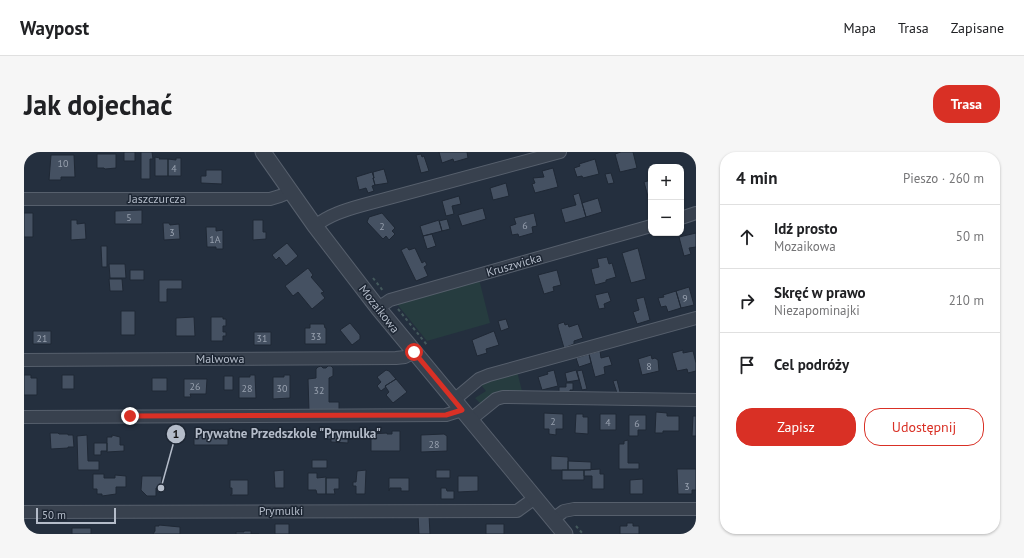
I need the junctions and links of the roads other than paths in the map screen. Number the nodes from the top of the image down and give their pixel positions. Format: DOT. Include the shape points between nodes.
graph roads {
  1 [pos="263,152"];
  2 [pos="560,152"];
  3 [pos="290,192"];
  4 [pos="24,199"];
  5 [pos="696,213"];
  6 [pos="684,217"];
  7 [pos="314,226"];
  8 [pos="648,227"];
  9 [pos="384,304"];
  10 [pos="696,318"];
  11 [pos="414,352"];
  12 [pos="24,360"];
  13 [pos="696,400"];
  14 [pos="462,410"];
  15 [pos="24,417"];
  16 [pos="535,498"];
  17 [pos="696,509"];
  18 [pos="24,512"];
  19 [pos="558,515"];
  20 [pos="565,534"];
  1 -- 3 [label="street, Mozaikowa"];
  2 -- 7 [label="street" via="363,205 324,218"];
  3 -- 4 [label="street, Jaszczurcza" via="270,199"];
  3 -- 7 [label="street, Mozaikowa"];
  5 -- 6 [label="street"];
  7 -- 9 [label="street, Mozaikowa"];
  8 -- 9 [label="street, Kruszwicka"];
  9 -- 11 [label="street, Mozaikowa"];
  10 -- 14 [label="street" via="489,375 479,379"];
  11 -- 12 [label="street, Malwowa" via="396,358"];
  11 -- 14 [label="street, Mozaikowa"];
  13 -- 14 [label="street" via="503,397"];
  14 -- 15 [label="street" via="446,415"];
  14 -- 16 [label="street, Mozaikowa"];
  16 -- 18 [label="street, Prymulki" via="517,511"];
  16 -- 19 [label="street, Mozaikowa"];
  17 -- 19 [label="street" via="574,509"];
  19 -- 20 [label="street, Mozaikowa"];
}
